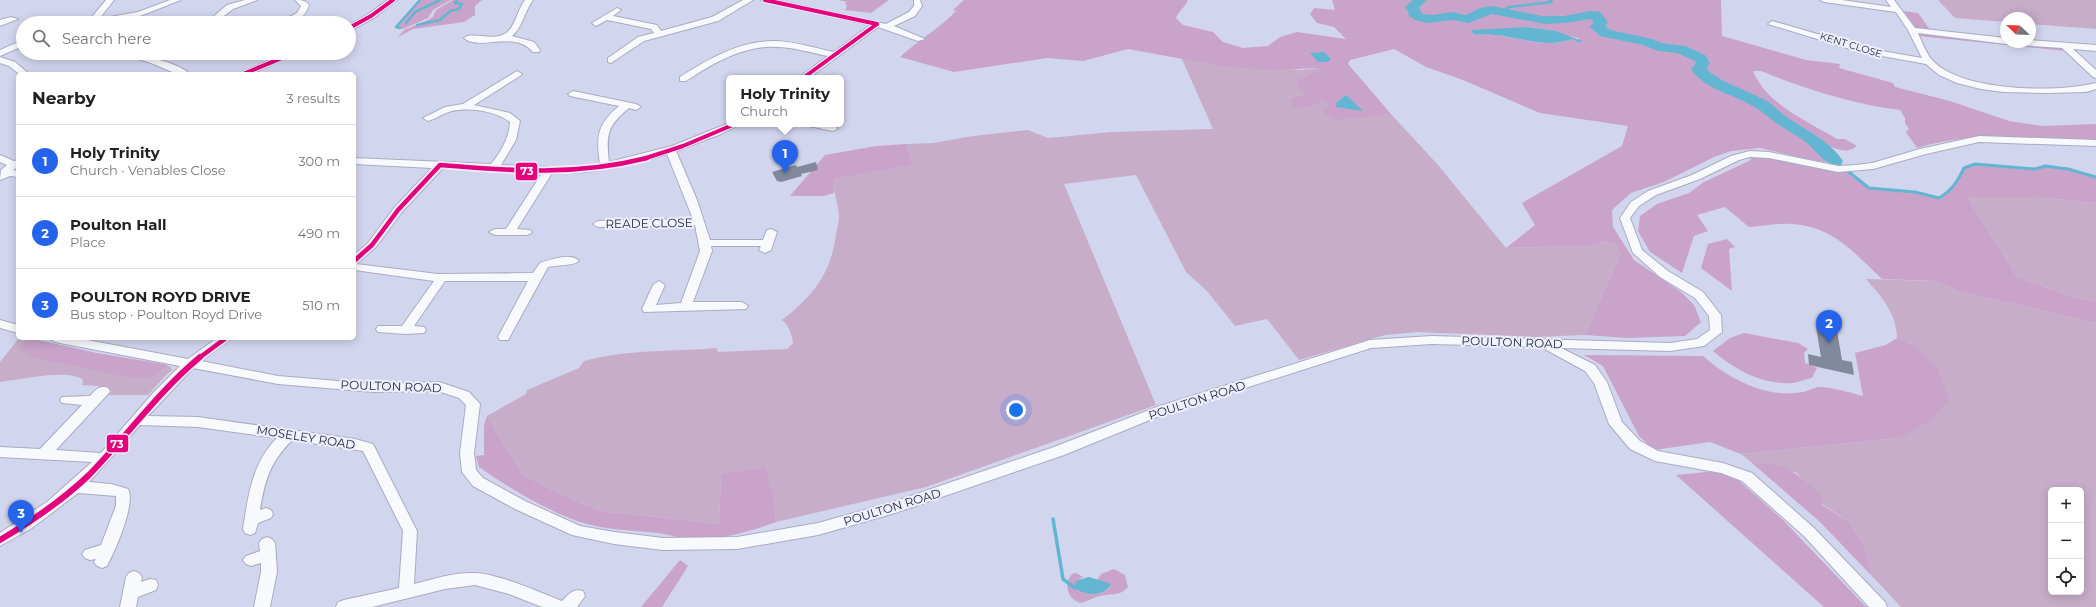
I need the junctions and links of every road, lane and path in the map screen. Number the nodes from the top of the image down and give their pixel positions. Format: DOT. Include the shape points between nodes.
graph roads {
  1 [pos="110,0"];
  2 [pos="177,0"];
  3 [pos="253,0"];
  4 [pos="299,0"];
  5 [pos="393,0"];
  6 [pos="529,0"];
  7 [pos="749,0"];
  8 [pos="765,0"];
  9 [pos="1824,0"];
  10 [pos="1890,0"];
  11 [pos="921,3"];
  12 [pos="617,10"];
  13 [pos="1899,10"];
  14 [pos="97,16"];
  15 [pos="128,16"];
  16 [pos="219,16"];
  17 [pos="298,16"];
  18 [pos="605,17"];
  19 [pos="14,19"];
  20 [pos="0,23"];
  21 [pos="596,23"];
  22 [pos="356,24"];
  23 [pos="877,24"];
  24 [pos="1772,24"];
  25 [pos="888,26"];
  26 [pos="1912,30"];
  27 [pos="659,34"];
  28 [pos="475,37"];
  29 [pos="504,37"];
  30 [pos="921,39"];
  31 [pos="2000,40"];
  32 [pos="2036,44"];
  33 [pos="16,46"];
  34 [pos="2065,46"];
  35 [pos="2096,48"];
  36 [pos="536,50"];
  37 [pos="0,53"];
  38 [pos="833,54"];
  39 [pos="601,58"];
  40 [pos="0,60"];
  41 [pos="150,60"];
  42 [pos="277,60"];
  43 [pos="1929,62"];
  44 [pos="174,68"];
  45 [pos="20,71"];
  46 [pos="164,72"];
  47 [pos="181,72"];
  48 [pos="248,72"];
  49 [pos="6,73"];
  50 [pos="517,74"];
  51 [pos="807,75"];
  52 [pos="2096,75"];
  53 [pos="683,79"];
  54 [pos="2096,86"];
  55 [pos="582,87"];
  56 [pos="466,106"];
  57 [pos="428,118"];
  58 [pos="728,127"];
  59 [pos="2096,143"];
  60 [pos="670,150"];
  61 [pos="0,158"];
  62 [pos="356,161"];
  63 [pos="440,165"];
  64 [pos="605,166"];
  65 [pos="493,168"];
  66 [pos="12,170"];
  67 [pos="548,171"];
  68 [pos="700,222"];
  69 [pos="495,232"];
  70 [pos="509,232"];
  71 [pos="526,232"];
  72 [pos="771,232"];
  73 [pos="593,235"];
  74 [pos="706,243"];
  75 [pos="356,259"];
  76 [pos="573,261"];
  77 [pos="356,267"];
  78 [pos="536,276"];
  79 [pos="442,278"];
  80 [pos="659,285"];
  81 [pos="686,306"];
  82 [pos="742,306"];
  83 [pos="0,324"];
  84 [pos="16,328"];
  85 [pos="382,329"];
  86 [pos="406,330"];
  87 [pos="420,330"];
  88 [pos="504,337"];
  89 [pos="67,340"];
  90 [pos="223,340"];
  91 [pos="1539,344"];
  92 [pos="190,363"];
  93 [pos="67,400"];
  94 [pos="138,420"];
  95 [pos="289,434"];
  96 [pos="0,452"];
  97 [pos="44,454"];
  98 [pos="104,458"];
  99 [pos="75,487"];
  100 [pos="266,514"];
  101 [pos="0,540"];
  102 [pos="99,556"];
  103 [pos="251,560"];
  104 [pos="134,577"];
  105 [pos="150,585"];
  106 [pos="406,593"];
  107 [pos="130,600"];
  108 [pos="262,607"];
  109 [pos="344,607"];
  110 [pos="559,607"];
  111 [pos="1879,607"];
  1 -- 14 [label="street"];
  2 -- 15 [label="street"];
  3 -- 16 [label="street" via="230,7"];
  4 -- 17 [label="street" via="305,5"];
  5 -- 22 [label="street"];
  6 -- 29 [label="street" via="514,29"];
  7 -- 27 [label="street" via="715,19"];
  8 -- 23 [label="street"];
  9 -- 13 [label="street"];
  10 -- 13 [label="street"];
  11 -- 25 [label="street" via="912,14"];
  12 -- 18 [label="street"];
  13 -- 26 [label="street"];
  18 -- 21 [label="street"];
  18 -- 27 [label="street" via="654,27"];
  19 -- 20 [label="street"];
  23 -- 25 [label="street"];
  23 -- 38 [label="street"];
  24 -- 43 [label="street, KENT CLOSE" via="1882,55"];
  25 -- 30 [label="street"];
  26 -- 31 [label="street"];
  26 -- 43 [label="street"];
  27 -- 39 [label="street" via="641,39 614,60"];
  28 -- 29 [label="street" via="490,41"];
  29 -- 36 [label="street" via="531,44"];
  32 -- 34 [label="street"];
  33 -- 37 [label="street"];
  34 -- 35 [label="street"];
  34 -- 52 [label="street"];
  38 -- 51 [label="street"];
  38 -- 53 [label="street" via="765,44 725,55 704,64"];
  40 -- 45 [label="street" via="12,64"];
  41 -- 44 [label="street"];
  42 -- 48 [label="street"];
  43 -- 54 [label="street" via="1950,78 1994,88 2042,90 2086,89"];
  44 -- 46 [label="street"];
  44 -- 47 [label="street"];
  45 -- 49 [label="street"];
  50 -- 56 [label="street"];
  55 -- 64 [label="street" via="571,95 631,106 607,122 603,147"];
  56 -- 57 [label="street" via="444,109"];
  56 -- 65 [label="street" via="507,115 515,121 509,142"];
  58 -- 60 [label="street"];
  59 -- 91 [label="street, POULTON ROAD" via="1979,140 1924,151 1873,166 1838,169 1811,166 1769,154 1750,154 1736,158 1696,177 1652,193 1635,204 1625,218 1637,250 1664,274 1699,295 1715,315 1716,332 1700,343 1670,346"];
  60 -- 64 [label="street"];
  60 -- 68 [label="street"];
  61 -- 66 [label="street"];
  62 -- 63 [label="street"];
  63 -- 65 [label="street"];
  63 -- 75 [label="street" via="398,210 372,245"];
  64 -- 67 [label="street" via="574,171"];
  65 -- 67 [label="street"];
  67 -- 70 [label="street"];
  68 -- 73 [label="street, READE CLOSE" via="600,221"];
  68 -- 74 [label="street"];
  69 -- 70 [label="street"];
  70 -- 71 [label="street"];
  72 -- 74 [label="street" via="766,247"];
  74 -- 81 [label="street" via="706,251"];
  76 -- 78 [label="street" via="558,261 544,265"];
  77 -- 79 [label="street"];
  78 -- 79 [label="street"];
  78 -- 88 [label="street"];
  79 -- 86 [label="street"];
  80 -- 81 [label="street" via="648,309"];
  81 -- 82 [label="street"];
  83 -- 84 [label="street"];
  85 -- 86 [label="street"];
  86 -- 87 [label="street"];
  89 -- 92 [label="street, POULTON ROAD"];
  90 -- 92 [label="street"];
  91 -- 92 [label="street, POULTON ROAD" via="1432,340 1370,344 1162,410 1059,451 895,507 818,529 738,543 704,545 663,544 577,531 478,482 469,472 473,404 464,394 455,390 439,386 374,388 278,380"];
  91 -- 111 [label="street" via="1590,368 1600,382 1616,424 1635,445 1655,456 1724,468 1748,477 1809,532"];
  92 -- 94 [label="street"];
  93 -- 97 [label="street" via="99,396"];
  94 -- 95 [label="street, MOSELEY ROAD" via="198,422"];
  94 -- 98 [label="street"];
  95 -- 100 [label="street" via="270,454 265,464 255,496 251,524"];
  95 -- 106 [label="street, MOSELEY ROAD" via="368,448 410,531"];
  96 -- 97 [label="street"];
  97 -- 98 [label="street"];
  98 -- 99 [label="street"];
  99 -- 101 [label="street" via="47,510"];
  99 -- 102 [label="street" via="110,489 122,493 123,506"];
  103 -- 108 [label="street" via="267,549 269,572"];
  104 -- 107 [label="street"];
  105 -- 107 [label="street"];
  106 -- 109 [label="street"];
  106 -- 110 [label="street" via="445,583 475,579 511,588"];
}
